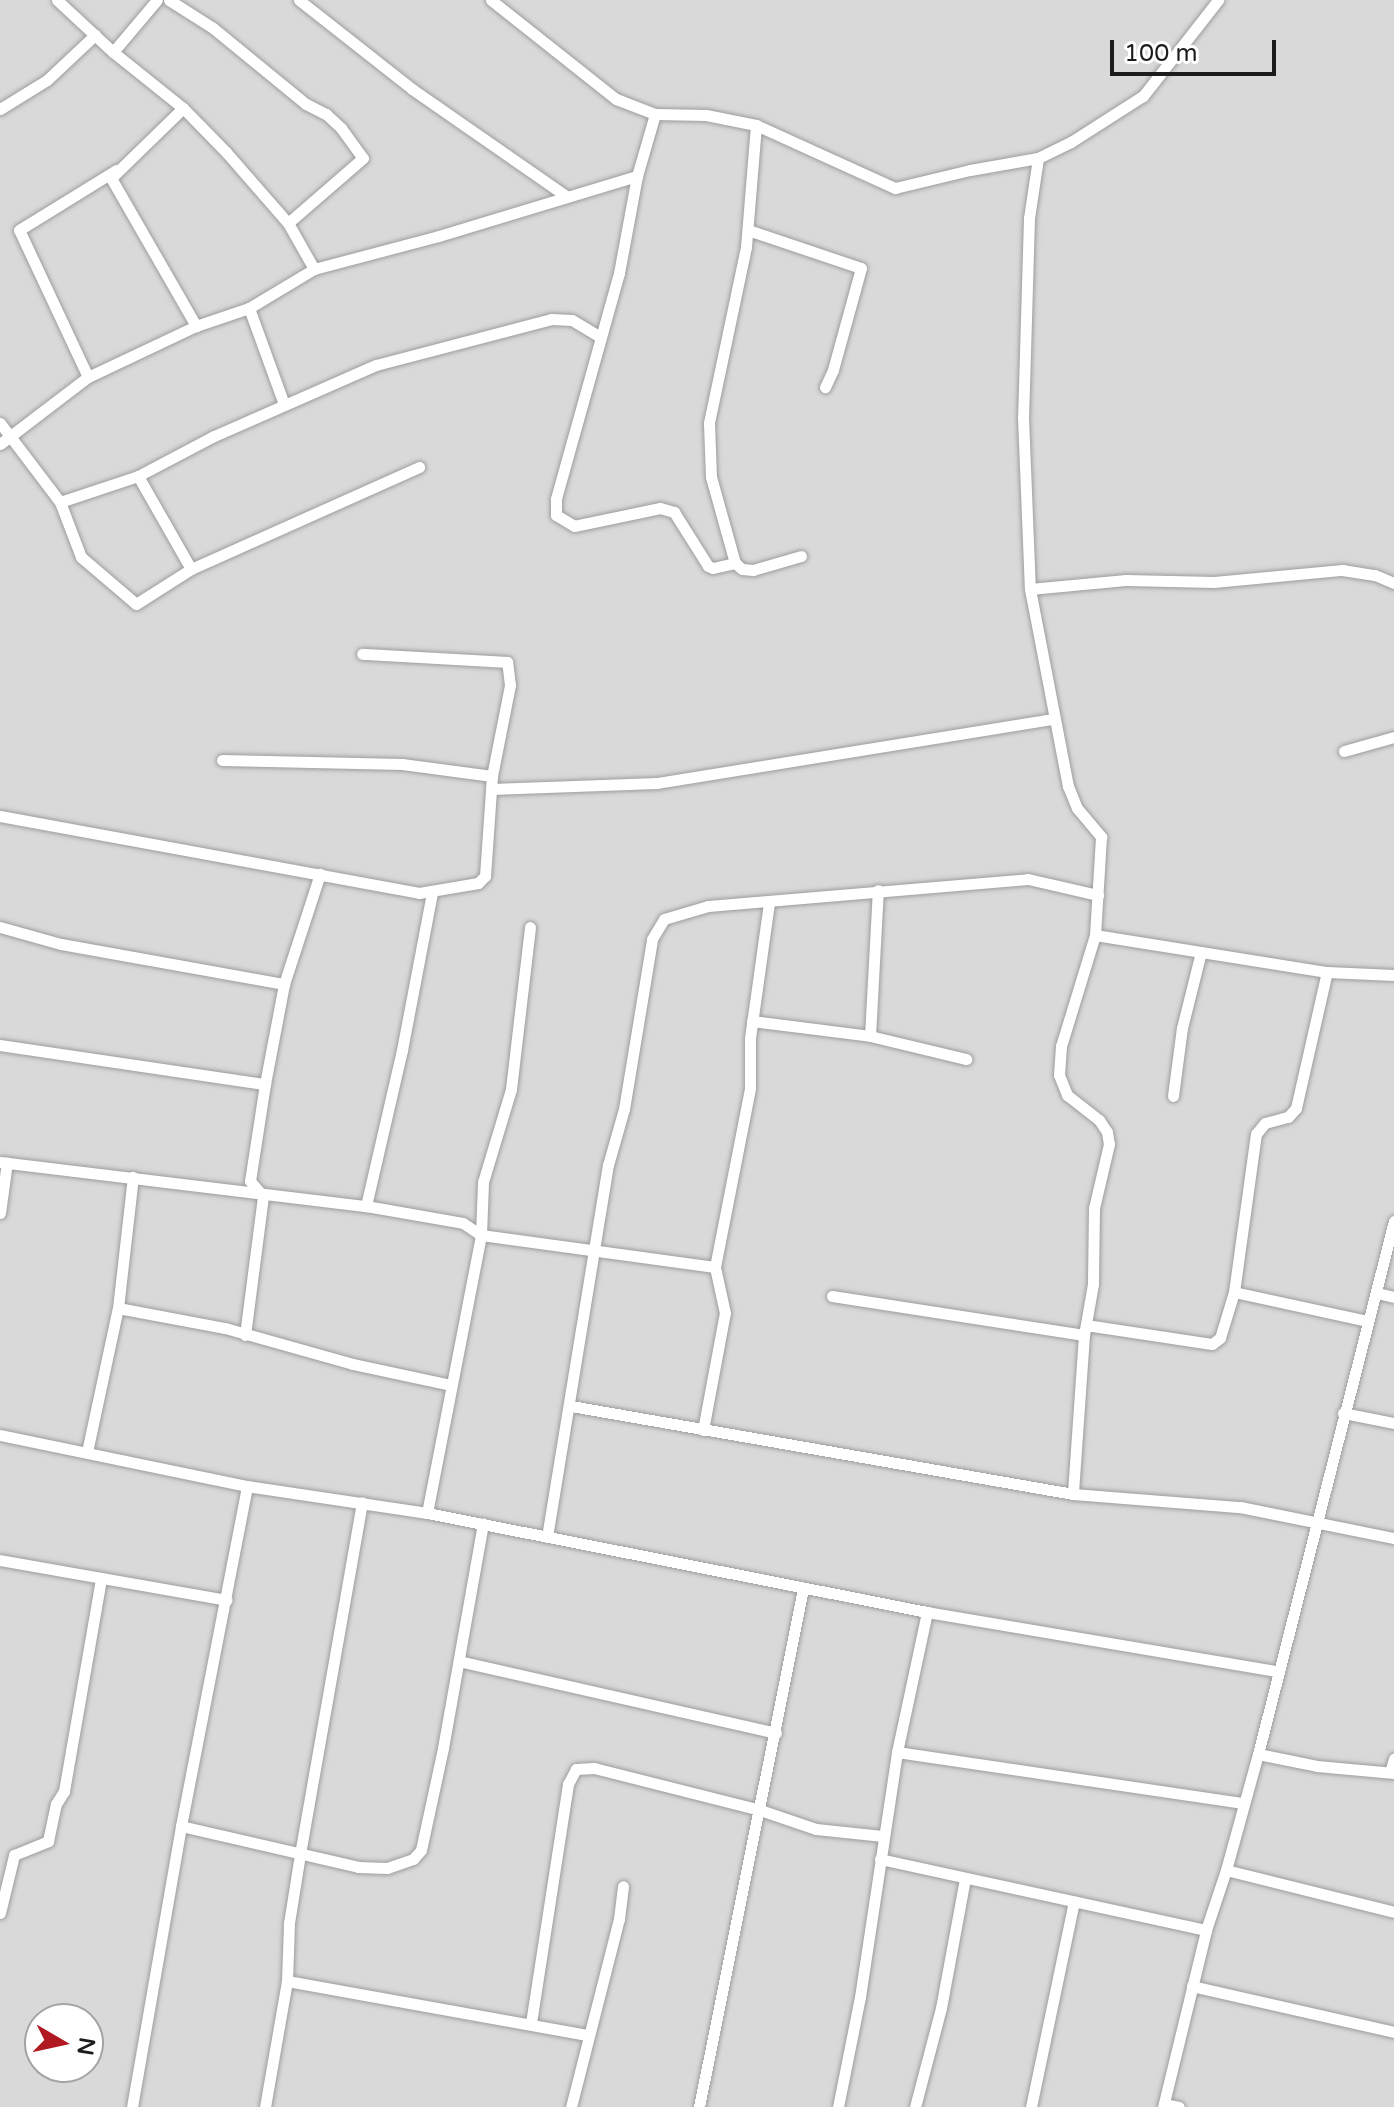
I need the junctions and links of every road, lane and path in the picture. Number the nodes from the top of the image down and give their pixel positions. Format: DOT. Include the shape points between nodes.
graph roads {
  1 [pos="57,0"];
  2 [pos="157,0"];
  3 [pos="169,0"];
  4 [pos="299,0"];
  5 [pos="491,0"];
  6 [pos="1218,0"];
  7 [pos="95,35"];
  8 [pos="113,52"];
  9 [pos="183,108"];
  10 [pos="0,109"];
  11 [pos="655,114"];
  12 [pos="756,125"];
  13 [pos="1038,158"];
  14 [pos="116,170"];
  15 [pos="637,176"];
  16 [pos="566,196"];
  17 [pos="288,223"];
  18 [pos="748,230"];
  19 [pos="314,269"];
  20 [pos="249,308"];
  21 [pos="196,326"];
  22 [pos="599,336"];
  23 [pos="88,377"];
  24 [pos="825,387"];
  25 [pos="284,404"];
  26 [pos="0,423"];
  27 [pos="11,437"];
  28 [pos="0,444"];
  29 [pos="419,467"];
  30 [pos="138,476"];
  31 [pos="60,502"];
  32 [pos="801,556"];
  33 [pos="735,563"];
  34 [pos="191,569"];
  35 [pos="1394,583"];
  36 [pos="1030,589"];
  37 [pos="362,654"];
  38 [pos="1054,719"];
  39 [pos="1394,737"];
  40 [pos="1344,751"];
  41 [pos="222,760"];
  42 [pos="492,776"];
  43 [pos="491,789"];
  44 [pos="0,816"];
  45 [pos="320,874"];
  46 [pos="878,890"];
  47 [pos="432,892"];
  48 [pos="1098,895"];
  49 [pos="769,902"];
  50 [pos="0,927"];
  51 [pos="530,927"];
  52 [pos="1095,935"];
  53 [pos="1201,952"];
  54 [pos="1327,972"];
  55 [pos="1394,975"];
  56 [pos="284,984"];
  57 [pos="752,1021"];
  58 [pos="870,1036"];
  59 [pos="0,1045"];
  60 [pos="966,1059"];
  61 [pos="265,1084"];
  62 [pos="1173,1096"];
  63 [pos="4,1162"];
  64 [pos="133,1177"];
  65 [pos="263,1196"];
  66 [pos="366,1206"];
  67 [pos="0,1213"];
  68 [pos="1394,1221"];
  69 [pos="481,1235"];
  70 [pos="594,1251"];
  71 [pos="715,1267"];
  72 [pos="1234,1292"];
  73 [pos="1377,1293"];
  74 [pos="832,1296"];
  75 [pos="1394,1297"];
  76 [pos="118,1308"];
  77 [pos="1367,1321"];
  78 [pos="1085,1330"];
  79 [pos="245,1335"];
  80 [pos="451,1385"];
  81 [pos="571,1406"];
  82 [pos="1343,1413"];
  83 [pos="1394,1423"];
  84 [pos="703,1430"];
  85 [pos="0,1435"];
  86 [pos="87,1452"];
  87 [pos="247,1486"];
  88 [pos="1073,1494"];
  89 [pos="362,1502"];
  90 [pos="427,1513"];
  91 [pos="1314,1522"];
  92 [pos="483,1524"];
  93 [pos="547,1537"];
  94 [pos="1394,1538"];
  95 [pos="0,1560"];
  96 [pos="101,1578"];
  97 [pos="803,1589"];
  98 [pos="226,1600"];
  99 [pos="927,1612"];
  100 [pos="459,1661"];
  101 [pos="1277,1671"];
  102 [pos="776,1733"];
  103 [pos="897,1752"];
  104 [pos="1258,1754"];
  105 [pos="1394,1759"];
  106 [pos="1392,1773"];
  107 [pos="1243,1803"];
  108 [pos="760,1810"];
  109 [pos="181,1826"];
  110 [pos="883,1836"];
  111 [pos="300,1854"];
  112 [pos="880,1859"];
  113 [pos="1226,1870"];
  114 [pos="965,1878"];
  115 [pos="623,1886"];
  116 [pos="1074,1901"];
  117 [pos="1394,1912"];
  118 [pos="0,1913"];
  119 [pos="1206,1930"];
  120 [pos="287,1981"];
  121 [pos="1192,1986"];
  122 [pos="531,2023"];
  123 [pos="1394,2032"];
  124 [pos="587,2035"];
  125 [pos="1163,2106"];
  126 [pos="132,2107"];
  127 [pos="265,2107"];
  128 [pos="571,2107"];
  129 [pos="699,2107"];
  130 [pos="838,2107"];
  131 [pos="915,2107"];
  132 [pos="1031,2107"];
  133 [pos="1179,2107"];
  1 -- 7 [label="street"];
  2 -- 8 [label="street"];
  3 -- 17 [label="street" via="326,114 363,158"];
  4 -- 16 [label="street" via="412,89"];
  5 -- 11 [label="street" via="616,99"];
  6 -- 13 [label="street" via="1143,96"];
  7 -- 8 [label="street"];
  7 -- 10 [label="street" via="47,80"];
  8 -- 9 [label="street"];
  9 -- 14 [label="street"];
  9 -- 17 [label="street"];
  11 -- 12 [label="street" via="706,115"];
  11 -- 15 [label="street"];
  12 -- 13 [label="street" via="895,188"];
  12 -- 18 [label="street"];
  13 -- 36 [label="street" via="1029,218 1023,417"];
  14 -- 21 [label="street" via="111,178"];
  14 -- 23 [label="street" via="19,230"];
  15 -- 16 [label="street"];
  15 -- 22 [label="street" via="619,273"];
  16 -- 19 [label="street"];
  17 -- 19 [label="street"];
  18 -- 24 [label="street" via="861,268"];
  18 -- 33 [label="street" via="709,423 711,477"];
  19 -- 20 [label="street"];
  20 -- 21 [label="street"];
  20 -- 25 [label="street"];
  21 -- 23 [label="street"];
  22 -- 25 [label="street" via="572,320 522,325 376,365"];
  22 -- 33 [label="street" via="556,515 574,526 660,508 674,512 708,566"];
  23 -- 27 [label="street"];
  25 -- 30 [label="street"];
  26 -- 27 [label="street"];
  27 -- 28 [label="street"];
  27 -- 31 [label="street"];
  29 -- 34 [label="street"];
  30 -- 31 [label="street"];
  30 -- 34 [label="street"];
  31 -- 34 [label="street" via="81,557 136,604"];
  32 -- 33 [label="street" via="753,570"];
  35 -- 36 [label="street" via="1342,570 1214,582 1126,580"];
  36 -- 38 [label="street"];
  37 -- 42 [label="street" via="507,662 510,685"];
  38 -- 43 [label="street" via="657,783"];
  38 -- 48 [label="street" via="1068,786 1077,808 1101,837"];
  39 -- 40 [label="street"];
  41 -- 42 [label="street" via="402,764"];
  42 -- 43 [label="street"];
  43 -- 47 [label="street" via="485,876 478,883"];
  44 -- 45 [label="street"];
  45 -- 47 [label="street"];
  45 -- 56 [label="street"];
  46 -- 48 [label="street" via="1028,879"];
  46 -- 49 [label="street"];
  46 -- 58 [label="street"];
  47 -- 66 [label="street"];
  48 -- 52 [label="street"];
  49 -- 57 [label="street"];
  49 -- 70 [label="street" via="674,914 664,919 652,939"];
  50 -- 56 [label="street" via="61,944"];
  51 -- 69 [label="street" via="511,1089 483,1182"];
  52 -- 53 [label="street"];
  52 -- 78 [label="street" via="1061,1046 1059,1075 1067,1095 1099,1120 1109,1144 1094,1208 1093,1284"];
  53 -- 54 [label="street"];
  53 -- 62 [label="street" via="1182,1028"];
  54 -- 55 [label="street"];
  54 -- 72 [label="street" via="1296,1108 1288,1117 1265,1123 1256,1134"];
  56 -- 61 [label="street"];
  57 -- 58 [label="street"];
  57 -- 71 [label="street" via="750,1088"];
  58 -- 60 [label="street"];
  59 -- 61 [label="street"];
  61 -- 65 [label="street" via="250,1181"];
  63 -- 64 [label="street"];
  63 -- 67 [label="street"];
  64 -- 65 [label="street"];
  64 -- 76 [label="street"];
  65 -- 66 [label="street"];
  65 -- 79 [label="street"];
  66 -- 69 [label="street" via="463,1223"];
  68 -- 73 [label="street"];
  69 -- 70 [label="street"];
  69 -- 80 [label="street"];
  70 -- 71 [label="street"];
  70 -- 81 [label="street"];
  71 -- 84 [label="street" via="725,1313"];
  72 -- 77 [label="street"];
  72 -- 78 [label="street" via="1228,1320 1212,1344"];
  73 -- 75 [label="street"];
  73 -- 77 [label="street"];
  74 -- 78 [label="street"];
  76 -- 79 [label="street"];
  76 -- 86 [label="street"];
  77 -- 82 [label="street"];
  78 -- 88 [label="street"];
  79 -- 80 [label="street"];
  80 -- 90 [label="street"];
  81 -- 84 [label="street"];
  81 -- 93 [label="street"];
  82 -- 83 [label="street"];
  82 -- 91 [label="street"];
  84 -- 88 [label="street"];
  85 -- 86 [label="street"];
  86 -- 87 [label="street"];
  87 -- 89 [label="street"];
  87 -- 98 [label="street"];
  88 -- 91 [label="street" via="1240,1507"];
  89 -- 90 [label="street"];
  89 -- 111 [label="street"];
  90 -- 92 [label="street"];
  91 -- 94 [label="street"];
  91 -- 101 [label="street"];
  92 -- 93 [label="street"];
  92 -- 100 [label="street"];
  93 -- 97 [label="street"];
  95 -- 96 [label="street"];
  96 -- 98 [label="street"];
  96 -- 118 [label="street" via="64,1791 48,1841 14,1855"];
  97 -- 99 [label="street"];
  97 -- 102 [label="street"];
  98 -- 109 [label="street"];
  99 -- 101 [label="street"];
  99 -- 103 [label="street"];
  100 -- 102 [label="street"];
  100 -- 111 [label="street" via="421,1850 413,1859 387,1868"];
  101 -- 104 [label="street"];
  102 -- 108 [label="street"];
  103 -- 107 [label="street"];
  103 -- 110 [label="street"];
  104 -- 106 [label="street"];
  104 -- 107 [label="street"];
  105 -- 106 [label="street"];
  107 -- 113 [label="street"];
  108 -- 110 [label="street" via="816,1829"];
  108 -- 122 [label="street" via="594,1768 576,1769 568,1784"];
  108 -- 129 [label="street"];
  109 -- 111 [label="street"];
  109 -- 126 [label="street"];
  110 -- 112 [label="street"];
  111 -- 120 [label="street"];
  112 -- 114 [label="street"];
  112 -- 130 [label="street"];
  113 -- 117 [label="street"];
  113 -- 119 [label="street"];
  114 -- 116 [label="street"];
  114 -- 131 [label="street" via="941,2008"];
  115 -- 124 [label="street"];
  116 -- 119 [label="street"];
  116 -- 132 [label="street"];
  119 -- 121 [label="street"];
  120 -- 122 [label="street"];
  120 -- 127 [label="street"];
  121 -- 123 [label="street"];
  121 -- 125 [label="street"];
  122 -- 124 [label="street"];
  124 -- 128 [label="street"];
  125 -- 133 [label="street"];
}
